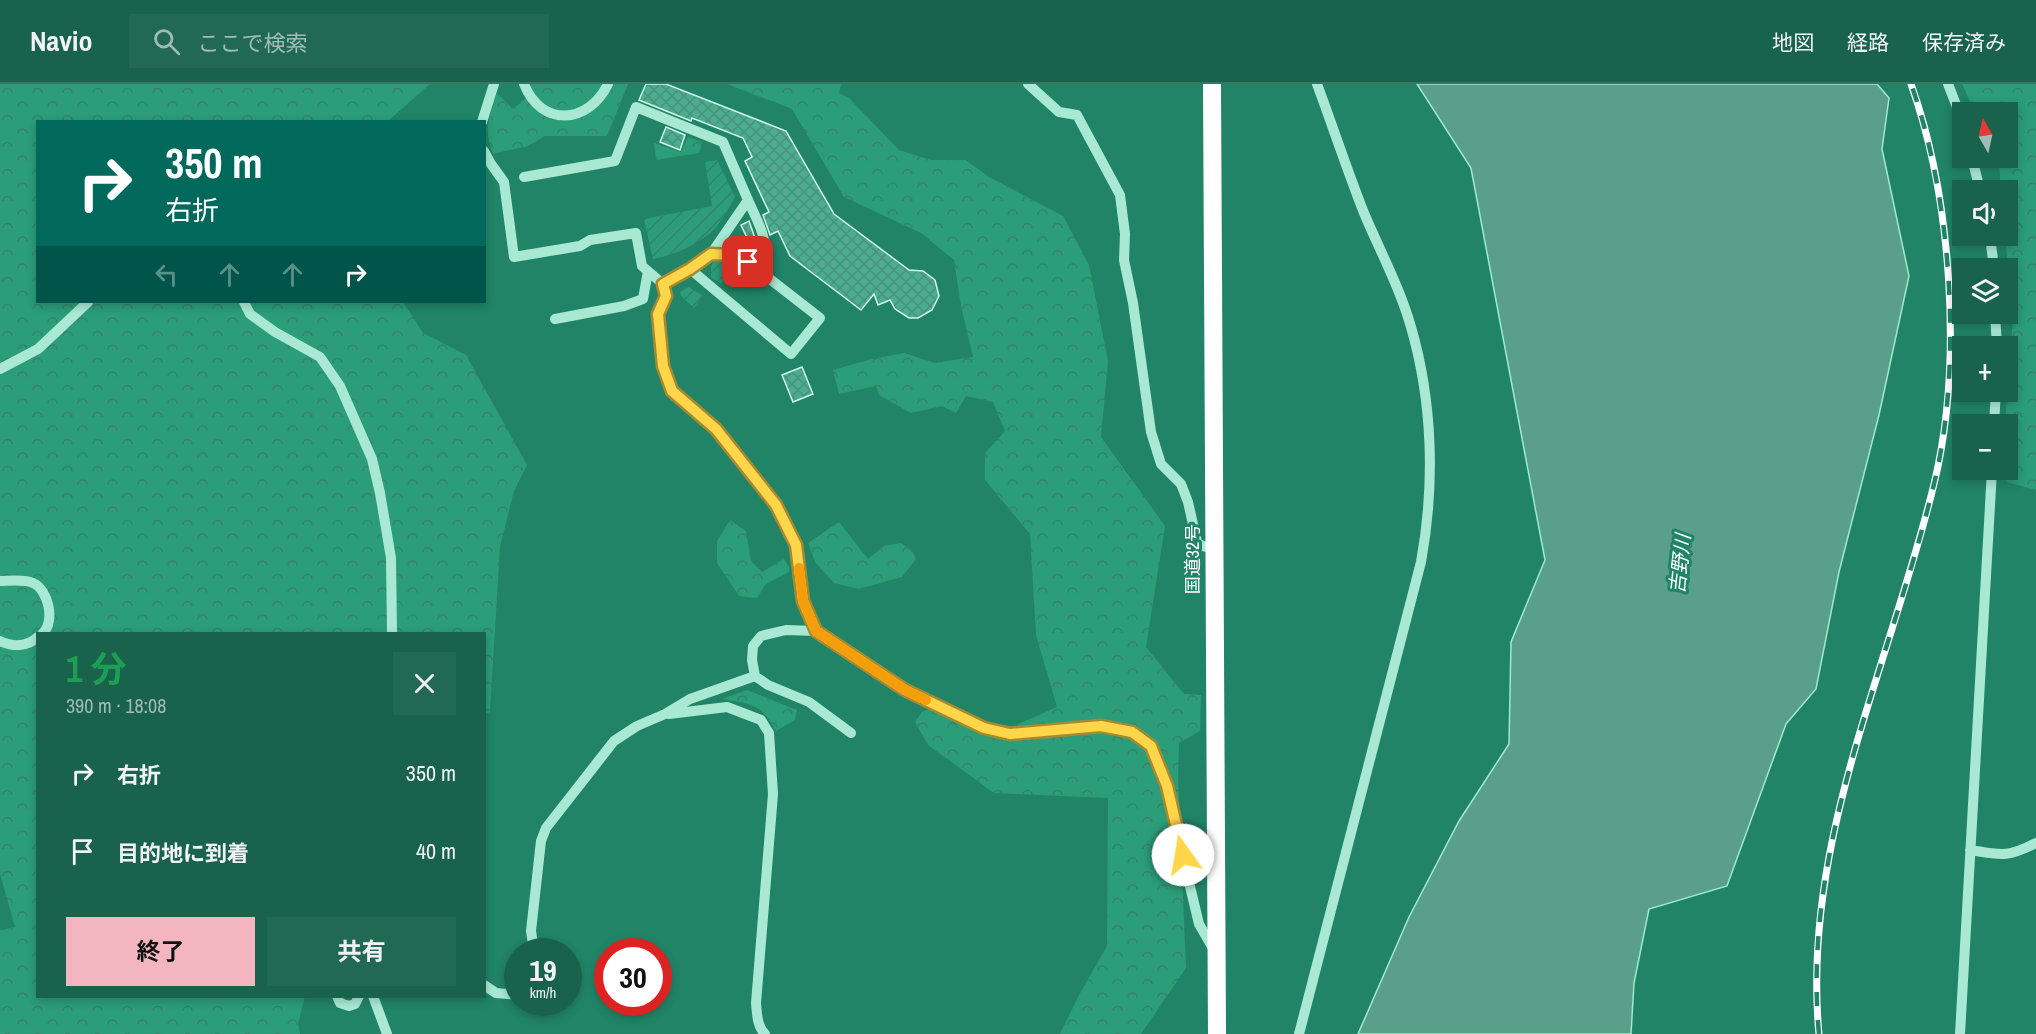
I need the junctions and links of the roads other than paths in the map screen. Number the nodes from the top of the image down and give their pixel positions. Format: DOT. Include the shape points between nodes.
graph roads {
  1 [pos="494,84"];
  2 [pos="524,84"];
  3 [pos="608,84"];
  4 [pos="1028,84"];
  5 [pos="1212,84"];
  6 [pos="1317,84"];
  7 [pos="1947,84"];
  8 [pos="1954,102"];
  9 [pos="483,120"];
  10 [pos="486,155"];
  11 [pos="524,177"];
  12 [pos="748,200"];
  13 [pos="711,254"];
  14 [pos="690,269"];
  15 [pos="757,269"];
  16 [pos="648,271"];
  17 [pos="663,284"];
  18 [pos="87,303"];
  19 [pos="244,303"];
  20 [pos="555,319"];
  21 [pos="0,369"];
  22 [pos="1991,480"];
  23 [pos="1214,548"];
  24 [pos="0,581"];
  25 [pos="816,631"];
  26 [pos="44,632"];
  27 [pos="392,632"];
  28 [pos="36,639"];
  29 [pos="0,641"];
  30 [pos="755,676"];
  31 [pos="665,714"];
  32 [pos="851,733"];
  33 [pos="2036,843"];
  34 [pos="1970,850"];
  35 [pos="532,938"];
  36 [pos="1216,954"];
  37 [pos="486,986"];
  38 [pos="504,994"];
  39 [pos="338,998"];
  40 [pos="357,998"];
  41 [pos="374,998"];
  42 [pos="387,1034"];
  43 [pos="765,1034"];
  44 [pos="1217,1034"];
  45 [pos="1299,1034"];
  46 [pos="1960,1034"];
  1 -- 9 [label="street"];
  2 -- 3 [label="street" via="530,99 545,110 572,116 587,110"];
  4 -- 23 [label="street" via="1059,112 1077,115 1120,195 1124,260 1151,432 1161,464 1181,484 1197,542"];
  5 -- 23 [label="highway, 国道32号"];
  6 -- 45 [label="street" via="1411,326 1429,417 1430,499 1421,562"];
  7 -- 8 [label="street"];
  10 -- 16 [label="street" via="504,182 514,257 636,232 642,266"];
  11 -- 12 [label="street" via="615,161 636,107 723,142"];
  12 -- 13 [label="street"];
  12 -- 15 [label="street" via="765,240 763,260"];
  13 -- 14 [label="street"];
  13 -- 15 [label="street" via="730,255"];
  14 -- 15 [label="street" via="791,354 820,318"];
  14 -- 17 [label="street"];
  16 -- 17 [label="street"];
  16 -- 20 [label="street" via="644,299"];
  17 -- 25 [label="street" via="666,296 658,314 663,366 672,391 716,429 776,505 796,545 803,601"];
  18 -- 21 [label="street" via="38,349"];
  19 -- 27 [label="street" via="249,314 274,332 320,357 340,386 372,459 380,493 391,558"];
  22 -- 34 [label="street"];
  23 -- 36 [label="highway, 国道32号"];
  24 -- 26 [label="street" via="33,583 42,591 50,616"];
  25 -- 30 [label="street" via="786,630 761,636 753,646"];
  25 -- 36 [label="street" via="905,690 984,728 1010,734 1101,726 1132,732 1151,746 1167,786 1199,924"];
  28 -- 29 [label="street" via="22,645"];
  30 -- 31 [label="street" via="690,699"];
  30 -- 32 [label="street" via="809,702"];
  31 -- 35 [label="street" via="614,741 546,828"];
  31 -- 43 [label="street" via="727,707 761,720 769,733 773,794 756,1003"];
  33 -- 34 [label="street" via="2003,855"];
  34 -- 46 [label="street"];
  36 -- 44 [label="highway, 国道32号"];
  37 -- 38 [label="street"];
  39 -- 40 [label="street" via="349,1006"];
  41 -- 42 [label="street"];
}
